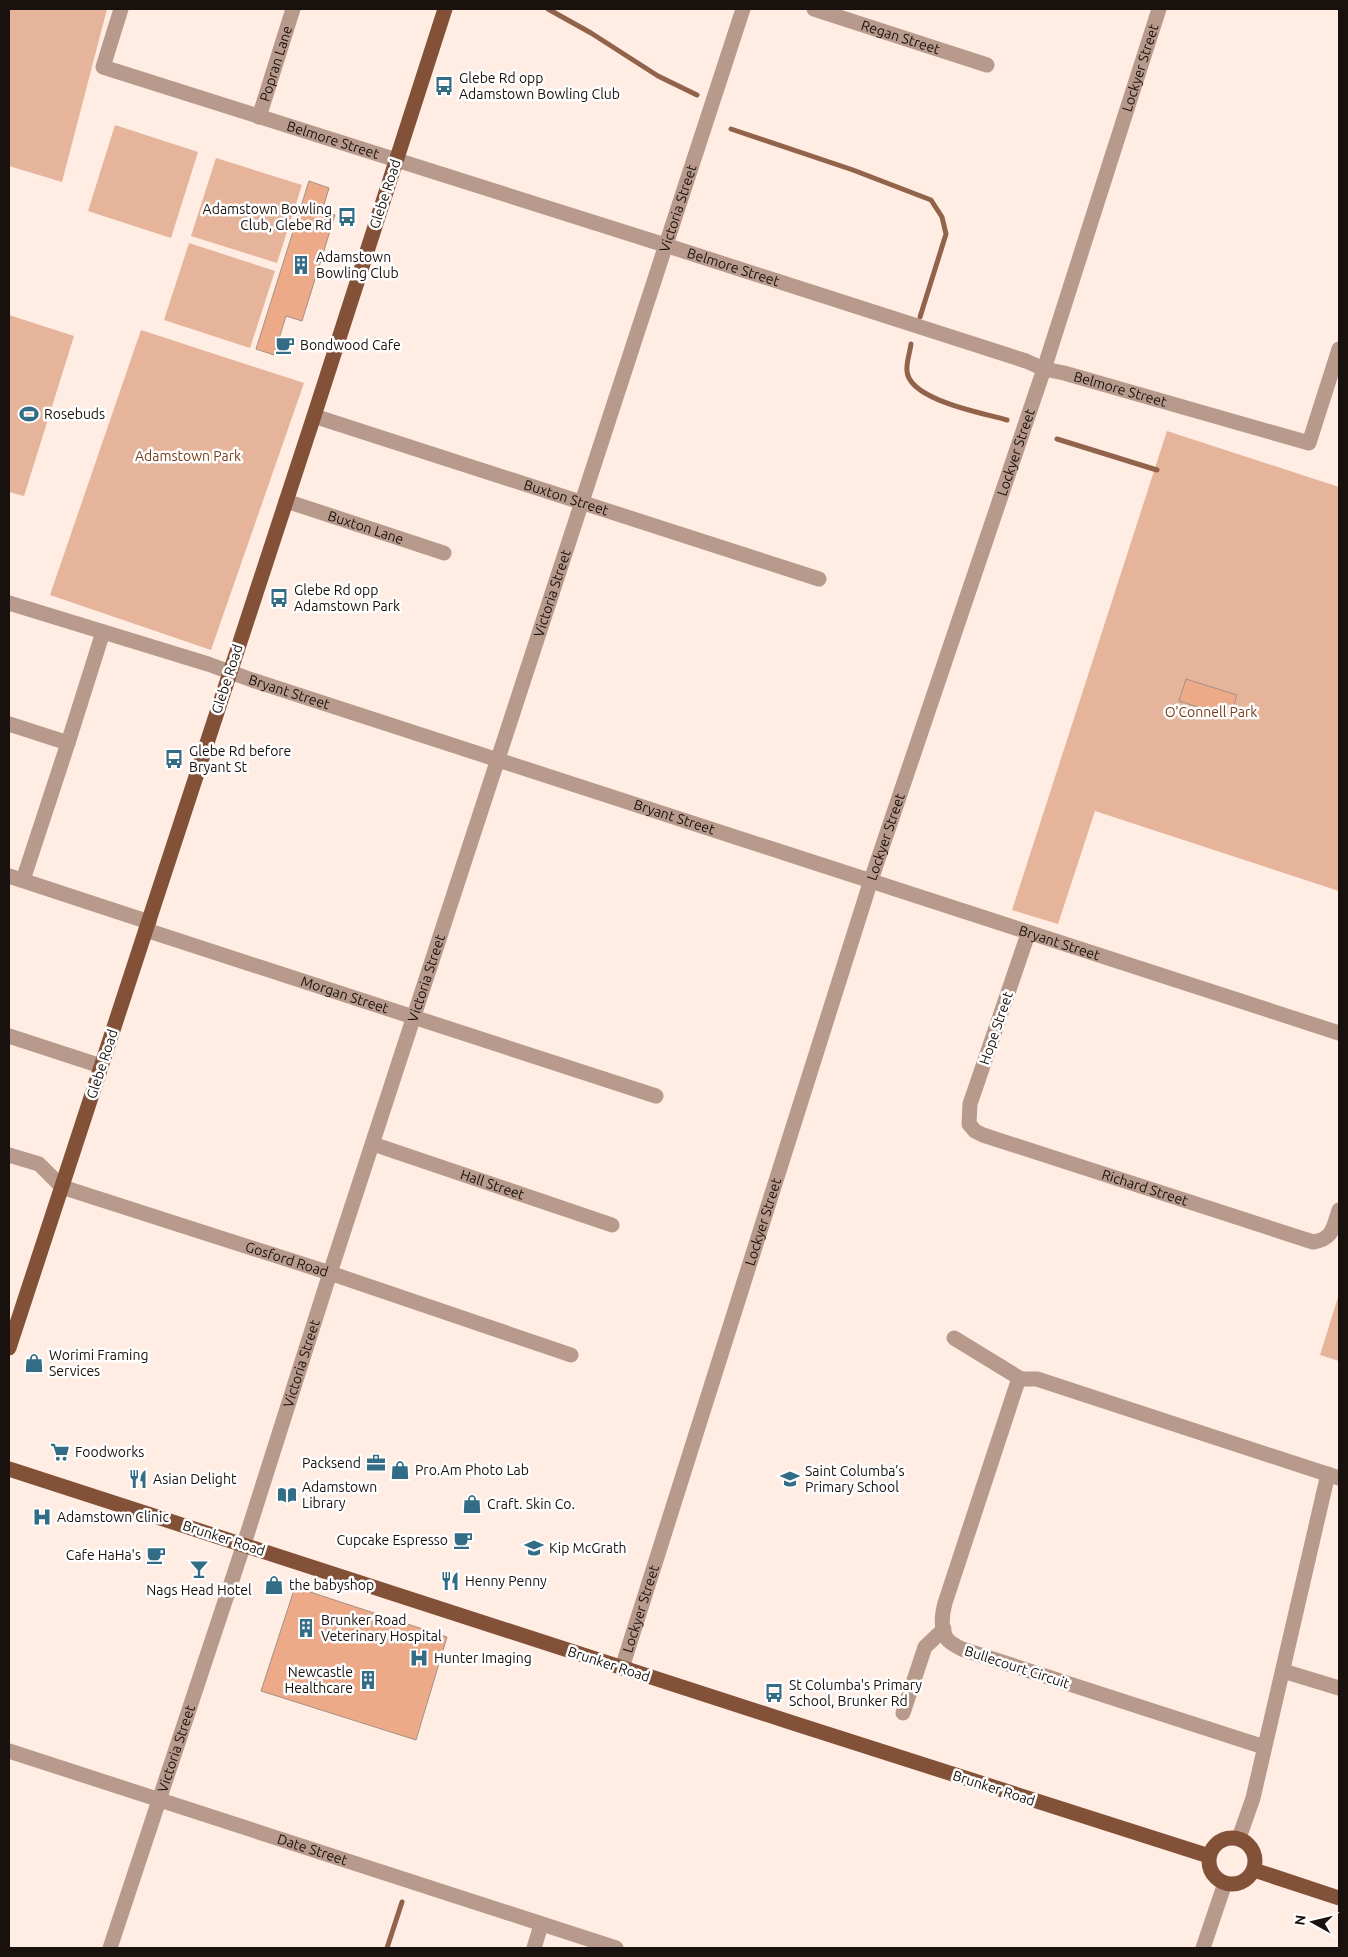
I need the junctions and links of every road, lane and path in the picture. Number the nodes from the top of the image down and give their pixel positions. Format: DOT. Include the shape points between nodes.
graph roads {
  1 [pos="121,9"];
  2 [pos="293,9"];
  3 [pos="445,9"];
  4 [pos="743,9"];
  5 [pos="814,9"];
  6 [pos="1159,9"];
  7 [pos="987,65"];
  8 [pos="259,117"];
  9 [pos="396,159"];
  10 [pos="665,245"];
  11 [pos="1339,349"];
  12 [pos="1044,369"];
  13 [pos="314,416"];
  14 [pos="286,501"];
  15 [pos="581,503"];
  16 [pos="444,553"];
  17 [pos="819,579"];
  18 [pos="9,603"];
  19 [pos="103,632"];
  20 [pos="230,671"];
  21 [pos="9,724"];
  22 [pos="68,744"];
  23 [pos="498,759"];
  24 [pos="16,878"];
  25 [pos="871,880"];
  26 [pos="147,926"];
  27 [pos="1028,934"];
  28 [pos="414,1016"];
  29 [pos="1339,1033"];
  30 [pos="9,1036"];
  31 [pos="101,1066"];
  32 [pos="656,1096"];
  33 [pos="969,1124"];
  34 [pos="373,1144"];
  35 [pos="9,1155"];
  36 [pos="62,1187"];
  37 [pos="1339,1210"];
  38 [pos="612,1225"];
  39 [pos="330,1273"];
  40 [pos="954,1338"];
  41 [pos="9,1348"];
  42 [pos="571,1355"];
  43 [pos="1021,1379"];
  44 [pos="9,1469"];
  45 [pos="1333,1476"];
  46 [pos="244,1544"];
  47 [pos="944,1628"];
  48 [pos="622,1668"];
  49 [pos="1283,1671"];
  50 [pos="1339,1688"];
  51 [pos="902,1713"];
  52 [pos="1264,1747"];
  53 [pos="9,1751"];
  54 [pos="158,1800"];
  55 [pos="1239,1838"];
  56 [pos="1209,1856"];
  57 [pos="1254,1870"];
  58 [pos="1225,1883"];
  59 [pos="1339,1898"];
  60 [pos="541,1925"];
  61 [pos="110,1948"];
  62 [pos="534,1948"];
  63 [pos="616,1948"];
  64 [pos="1203,1948"];
  1 -- 8 [label="street, Belmore Street" via="103,67"];
  2 -- 8 [label="street, Popran Lane"];
  3 -- 9 [label="main road, Glebe Road"];
  4 -- 10 [label="street, Victoria Street"];
  5 -- 7 [label="street, Regan Street"];
  6 -- 12 [label="street, Lockyer Street"];
  8 -- 9 [label="street, Belmore Street"];
  9 -- 10 [label="street, Belmore Street"];
  9 -- 13 [label="main road, Glebe Road"];
  10 -- 12 [label="street, Belmore Street"];
  10 -- 15 [label="street, Victoria Street"];
  11 -- 12 [label="street, Belmore Street" via="1309,443"];
  12 -- 25 [label="street, Lockyer Street"];
  13 -- 14 [label="main road, Glebe Road"];
  13 -- 15 [label="street, Buxton Street"];
  14 -- 16 [label="street, Buxton Lane"];
  14 -- 20 [label="main road, Glebe Road"];
  15 -- 17 [label="street, Buxton Street"];
  15 -- 23 [label="street, Victoria Street"];
  18 -- 19 [label="street, Bryant Street"];
  19 -- 20 [label="street, Bryant Street"];
  19 -- 22 [label="street"];
  20 -- 23 [label="street, Bryant Street"];
  20 -- 26 [label="main road, Glebe Road"];
  21 -- 22 [label="street"];
  22 -- 24 [label="street"];
  23 -- 25 [label="street, Bryant Street"];
  23 -- 28 [label="street, Victoria Street"];
  24 -- 26 [label="street, Morgan Street"];
  25 -- 27 [label="street, Bryant Street"];
  25 -- 48 [label="street, Lockyer Street"];
  26 -- 28 [label="street, Morgan Street"];
  26 -- 31 [label="main road, Glebe Road"];
  27 -- 29 [label="street, Bryant Street"];
  27 -- 33 [label="street, Hope Street" via="970,1104"];
  28 -- 32 [label="street, Morgan Street"];
  28 -- 34 [label="street, Victoria Street"];
  30 -- 31 [label="street"];
  31 -- 36 [label="main road, Glebe Road"];
  33 -- 37 [label="street, Richard Street" via="975,1131 993,1138 1313,1242 1330,1235"];
  34 -- 38 [label="street, Hall Street"];
  34 -- 39 [label="street, Victoria Street"];
  35 -- 36 [label="street, Gosford Road" via="40,1164"];
  36 -- 39 [label="street, Gosford Road"];
  36 -- 41 [label="main road, Glebe Road"];
  39 -- 42 [label="street, Gosford Road"];
  39 -- 46 [label="street, Victoria Street"];
  40 -- 43 [label="street"];
  43 -- 45 [label="street" via="1037,1379"];
  43 -- 47 [label="street" via="945,1603"];
  44 -- 46 [label="main road, Brunker Road"];
  45 -- 49 [label="street"];
  46 -- 48 [label="main road, Brunker Road"];
  46 -- 54 [label="street, Victoria Street"];
  47 -- 51 [label="street" via="925,1647"];
  47 -- 52 [label="street, Bullecourt Circuit" via="948,1640 962,1650"];
  48 -- 56 [label="main road, Brunker Road"];
  49 -- 50 [label="street"];
  49 -- 52 [label="street"];
  52 -- 55 [label="street" via="1253,1798"];
  53 -- 54 [label="street, Date Street"];
  54 -- 60 [label="street, Date Street"];
  54 -- 61 [label="street, Victoria Street"];
  55 -- 56 [label="main road" via="1220,1840"];
  55 -- 57 [label="main road" via="1254,1850"];
  56 -- 58 [label="main road" via="1212,1872"];
  57 -- 58 [label="main road" via="1242,1882"];
  57 -- 59 [label="main road"];
  58 -- 64 [label="street"];
  60 -- 62 [label="street"];
  60 -- 63 [label="street, Date Street"];
}
